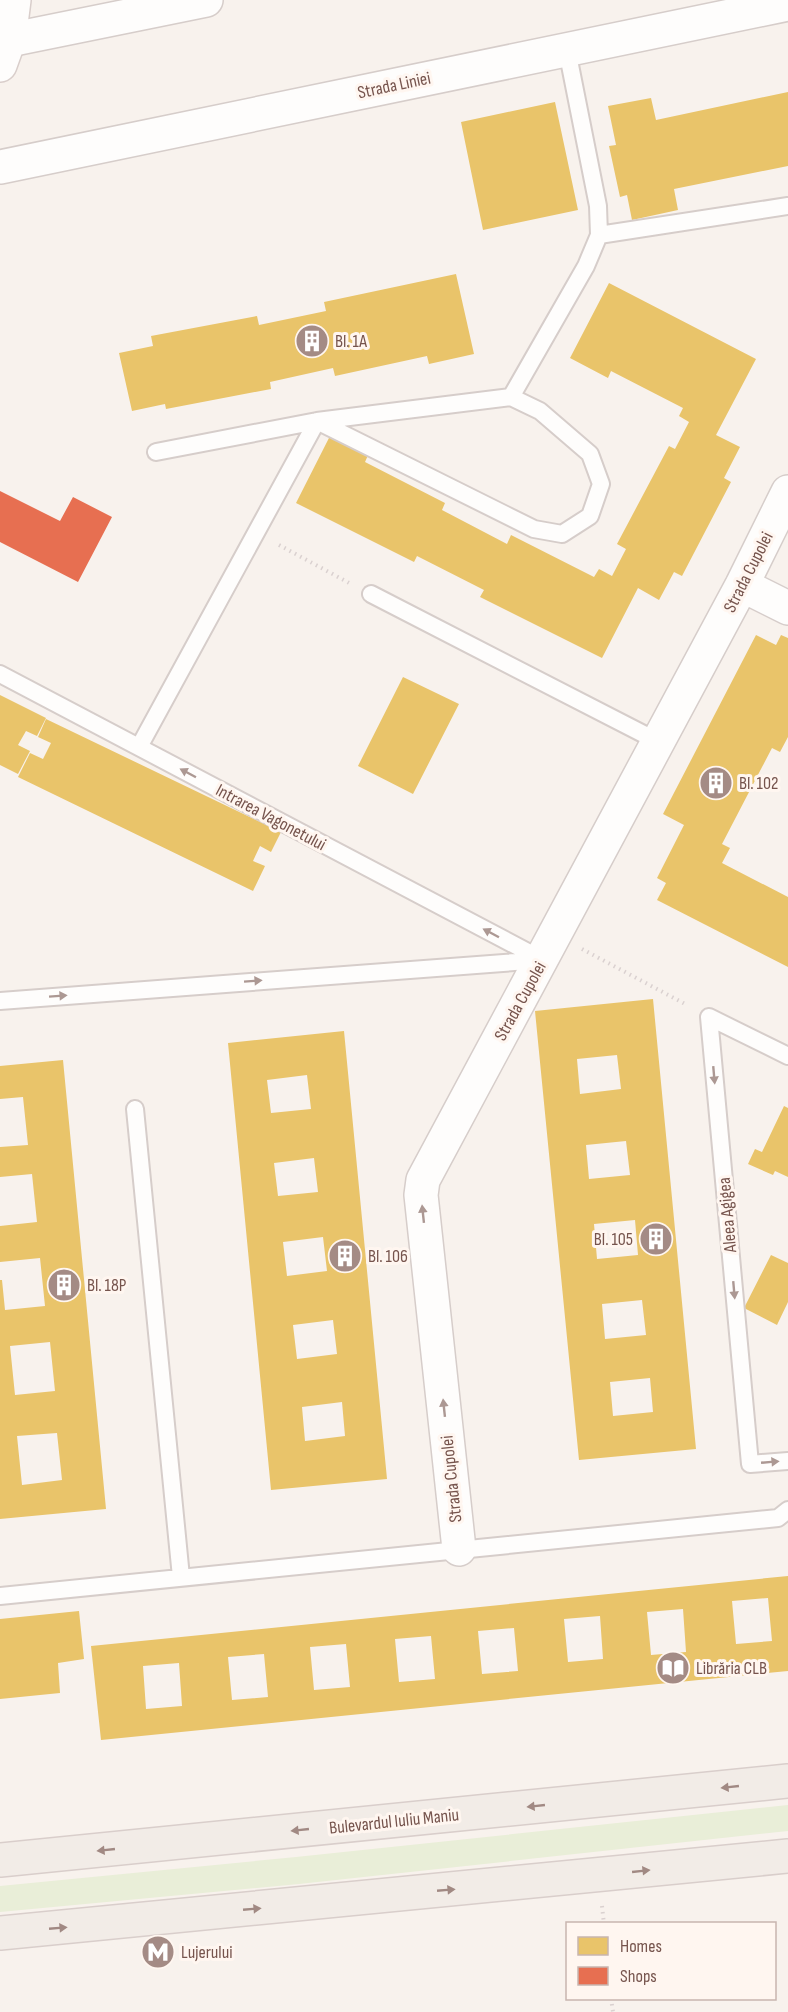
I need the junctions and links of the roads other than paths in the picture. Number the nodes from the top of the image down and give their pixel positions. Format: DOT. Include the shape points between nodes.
graph roads {
  1 [pos="14,0"];
  2 [pos="27,0"];
  3 [pos="206,0"];
  4 [pos="788,4"];
  5 [pos="567,50"];
  6 [pos="4,53"];
  7 [pos="0,167"];
  8 [pos="788,206"];
  9 [pos="599,235"];
  10 [pos="511,397"];
  11 [pos="317,421"];
  12 [pos="156,452"];
  13 [pos="788,492"];
  14 [pos="742,585"];
  15 [pos="371,594"];
  16 [pos="788,608"];
  17 [pos="0,674"];
  18 [pos="659,742"];
  19 [pos="139,747"];
  20 [pos="549,947"];
  21 [pos="0,1001"];
  22 [pos="788,1056"];
  23 [pos="135,1109"];
  24 [pos="788,1461"];
  25 [pos="788,1510"];
  26 [pos="459,1550"];
  27 [pos="181,1577"];
  28 [pos="0,1596"];
  29 [pos="788,1781"];
  30 [pos="788,1856"];
  31 [pos="0,1860"];
  32 [pos="0,1933"];
  1 -- 6 [label="street"];
  2 -- 6 [label="street"];
  3 -- 6 [label="street"];
  4 -- 5 [label="street, Strada Liniei"];
  5 -- 7 [label="street, Strada Liniei"];
  5 -- 9 [label="lane" via="598,206"];
  8 -- 9 [label="lane"];
  9 -- 10 [label="lane" via="586,266"];
  10 -- 11 [label="lane"];
  10 -- 11 [label="lane" via="540,411 590,454 601,484 590,516 562,534 534,529"];
  11 -- 12 [label="lane"];
  11 -- 19 [label="lane"];
  13 -- 14 [label="street, Strada Cupolei"];
  14 -- 16 [label="street"];
  14 -- 18 [label="street, Strada Cupolei"];
  15 -- 18 [label="lane"];
  17 -- 19 [label="lane, Intrarea Vagonetului"];
  18 -- 20 [label="street, Strada Cupolei"];
  20 -- 19 [label="lane, Intrarea Vagonetului, one-way"];
  21 -- 20 [label="lane, one-way"];
  26 -- 20 [label="street, Strada Cupolei, one-way" via="421,1195 423,1180"];
  22 -- 24 [label="lane, Aleea Agigea, one-way" via="709,1017 750,1464"];
  23 -- 27 [label="lane"];
  25 -- 26 [label="lane" via="778,1518"];
  26 -- 27 [label="lane"];
  27 -- 28 [label="lane"];
  29 -- 31 [label="main road, Bulevardul Iuliu Maniu, one-way"];
  32 -- 30 [label="main road, one-way"];
}
